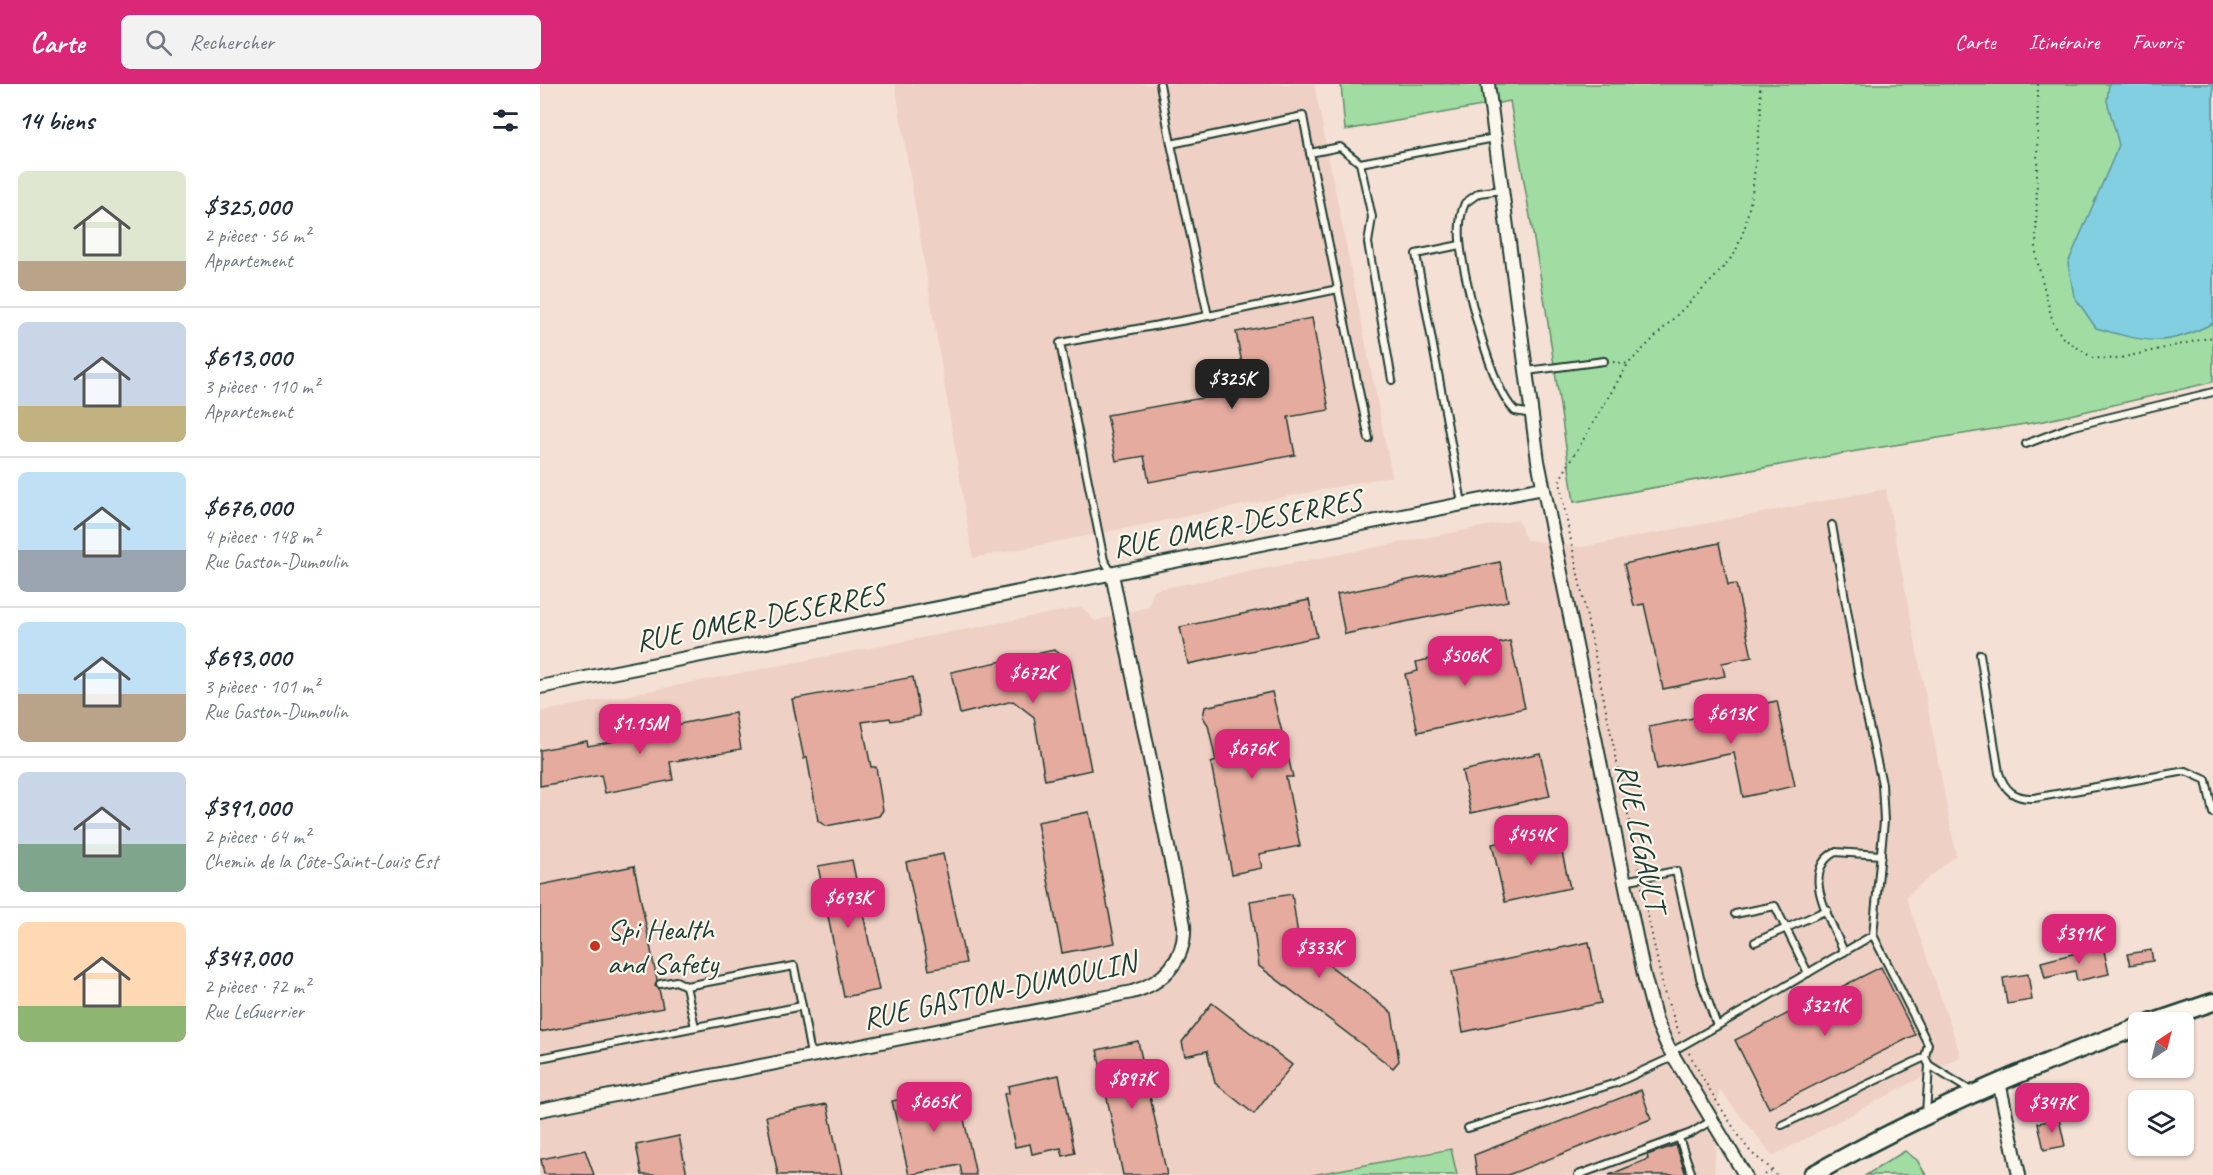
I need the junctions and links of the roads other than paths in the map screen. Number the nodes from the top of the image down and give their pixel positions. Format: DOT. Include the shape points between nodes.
graph roads {
  1 [pos="1160,84"];
  2 [pos="1488,84"];
  3 [pos="1495,138"];
  4 [pos="1171,144"];
  5 [pos="1310,153"];
  6 [pos="1360,163"];
  7 [pos="1502,190"];
  8 [pos="1460,245"];
  9 [pos="1338,289"];
  10 [pos="1208,316"];
  11 [pos="1604,361"];
  12 [pos="1527,371"];
  13 [pos="1392,380"];
  14 [pos="2213,392"];
  15 [pos="1533,414"];
  16 [pos="1369,440"];
  17 [pos="2026,444"];
  18 [pos="1544,488"];
  19 [pos="1462,503"];
  20 [pos="1832,525"];
  21 [pos="1112,574"];
  22 [pos="1980,654"];
  23 [pos="540,687"];
  24 [pos="2213,813"];
  25 [pos="1881,855"];
  26 [pos="1624,881"];
  27 [pos="1827,910"];
  28 [pos="1735,914"];
  29 [pos="1786,928"];
  30 [pos="1873,935"];
  31 [pos="1755,942"];
  32 [pos="1845,952"];
  33 [pos="1808,973"];
  34 [pos="660,984"];
  35 [pos="686,986"];
  36 [pos="2213,1002"];
  37 [pos="802,1006"];
  38 [pos="2183,1012"];
  39 [pos="1717,1026"];
  40 [pos="695,1027"];
  41 [pos="2128,1031"];
  42 [pos="1672,1054"];
  43 [pos="811,1055"];
  44 [pos="1925,1057"];
  45 [pos="540,1058"];
  46 [pos="1929,1065"];
  47 [pos="1999,1082"];
  48 [pos="1974,1093"];
  49 [pos="540,1110"];
  50 [pos="1925,1116"];
  51 [pos="1711,1121"];
  52 [pos="1782,1125"];
  53 [pos="1468,1128"];
  54 [pos="1679,1138"];
  55 [pos="1578,1175"];
  56 [pos="1692,1175"];
  57 [pos="1745,1175"];
  58 [pos="1812,1175"];
  59 [pos="2019,1175"];
  1 -- 4 [label="lane"];
  2 -- 3 [label="street"];
  3 -- 6 [label="lane"];
  3 -- 7 [label="street"];
  4 -- 5 [label="lane" via="1303,116"];
  4 -- 10 [label="lane"];
  5 -- 6 [label="lane" via="1340,147"];
  5 -- 9 [label="lane"];
  6 -- 13 [label="lane" via="1372,217 1368,243"];
  7 -- 8 [label="lane" via="1479,193 1465,203"];
  7 -- 12 [label="street"];
  8 -- 15 [label="lane" via="1475,315 1504,398 1515,411"];
  8 -- 19 [label="lane" via="1416,254"];
  9 -- 10 [label="lane"];
  9 -- 16 [label="lane"];
  10 -- 21 [label="lane" via="1060,343 1104,560"];
  11 -- 12 [label="lane"];
  12 -- 15 [label="street"];
  14 -- 17 [label="lane" via="2070,427"];
  15 -- 18 [label="street"];
  18 -- 19 [label="street, RUE OMER-DESERRES"];
  18 -- 26 [label="street, RUE LEGAULT"];
  19 -- 21 [label="street, RUE OMER-DESERRES"];
  20 -- 25 [label="lane" via="1881,777"];
  21 -- 23 [label="street, RUE OMER-DESERRES"];
  21 -- 43 [label="street, RUE GASTON-DUMOULIN" via="1183,914 1184,938 1176,961 1159,980 1142,989"];
  22 -- 24 [label="lane" via="1999,773 2013,795 2034,798 2186,771 2206,780"];
  25 -- 27 [label="lane" via="1835,852 1824,860 1818,883"];
  25 -- 30 [label="lane"];
  26 -- 39 [label="lane" via="1676,871 1700,978"];
  26 -- 42 [label="street, RUE LEGAULT" via="1653,1012"];
  27 -- 29 [label="lane"];
  27 -- 32 [label="lane"];
  28 -- 29 [label="lane" via="1775,906"];
  29 -- 31 [label="lane"];
  29 -- 33 [label="lane"];
  30 -- 32 [label="lane"];
  30 -- 44 [label="lane" via="1928,1044"];
  32 -- 33 [label="lane"];
  33 -- 39 [label="lane"];
  34 -- 35 [label="lane" via="676,981"];
  35 -- 37 [label="lane" via="794,966"];
  35 -- 40 [label="lane"];
  36 -- 38 [label="street"];
  37 -- 40 [label="lane"];
  37 -- 43 [label="lane"];
  39 -- 42 [label="lane"];
  40 -- 45 [label="lane"];
  41 -- 47 [label="street"];
  42 -- 51 [label="street, RUE LEGAULT"];
  42 -- 53 [label="lane" via="1616,1083"];
  43 -- 49 [label="street, RUE GASTON-DUMOULIN"];
  44 -- 46 [label="lane"];
  44 -- 52 [label="lane"];
  46 -- 48 [label="lane"];
  46 -- 50 [label="lane"];
  47 -- 48 [label="street"];
  47 -- 59 [label="street"];
  48 -- 50 [label="street"];
  50 -- 58 [label="street"];
  51 -- 54 [label="lane"];
  51 -- 57 [label="street, RUE LEGAULT"];
  54 -- 55 [label="lane"];
  54 -- 56 [label="lane"];
}
